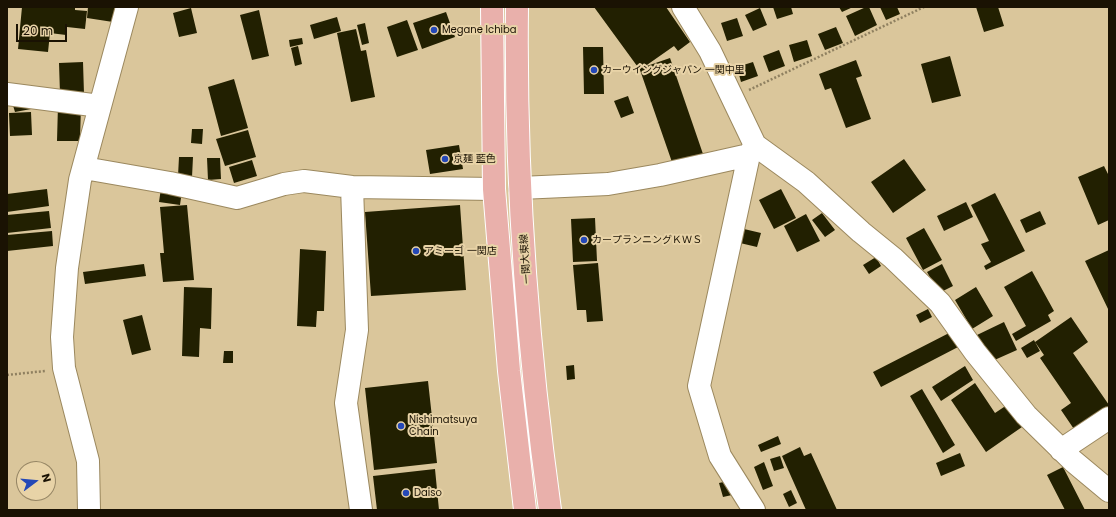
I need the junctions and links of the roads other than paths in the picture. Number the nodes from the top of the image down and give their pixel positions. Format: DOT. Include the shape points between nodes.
graph roads {
  1 [pos="127,7"];
  2 [pos="492,7"];
  3 [pos="517,7"];
  4 [pos="683,7"];
  5 [pos="7,94"];
  6 [pos="100,106"];
  7 [pos="752,150"];
  8 [pos="84,168"];
  9 [pos="352,188"];
  10 [pos="520,188"];
  11 [pos="494,189"];
  12 [pos="1109,418"];
  13 [pos="1061,450"];
  14 [pos="1109,492"];
  15 [pos="89,510"];
  16 [pos="361,510"];
  17 [pos="525,510"];
  18 [pos="550,510"];
  19 [pos="754,510"];
  1 -- 6 [label="street"];
  2 -- 11 [label="main road"];
  3 -- 10 [label="main road, 一関大東線"];
  4 -- 7 [label="street" via="710,51 733,97"];
  5 -- 6 [label="street"];
  6 -- 8 [label="street"];
  7 -- 10 [label="street" via="660,175 608,184"];
  7 -- 13 [label="street" via="806,182 940,302 975,352 1026,415"];
  7 -- 19 [label="street" via="699,386 720,456"];
  8 -- 9 [label="street" via="237,198 284,184 304,181"];
  8 -- 15 [label="street" via="80,180 68,268 62,337 64,368 88,461"];
  9 -- 11 [label="street"];
  9 -- 16 [label="street" via="357,330 346,403"];
  10 -- 18 [label="main road, 一関大東線" via="538,417"];
  11 -- 17 [label="main road" via="508,371"];
  12 -- 13 [label="street"];
  13 -- 14 [label="street"];
}
